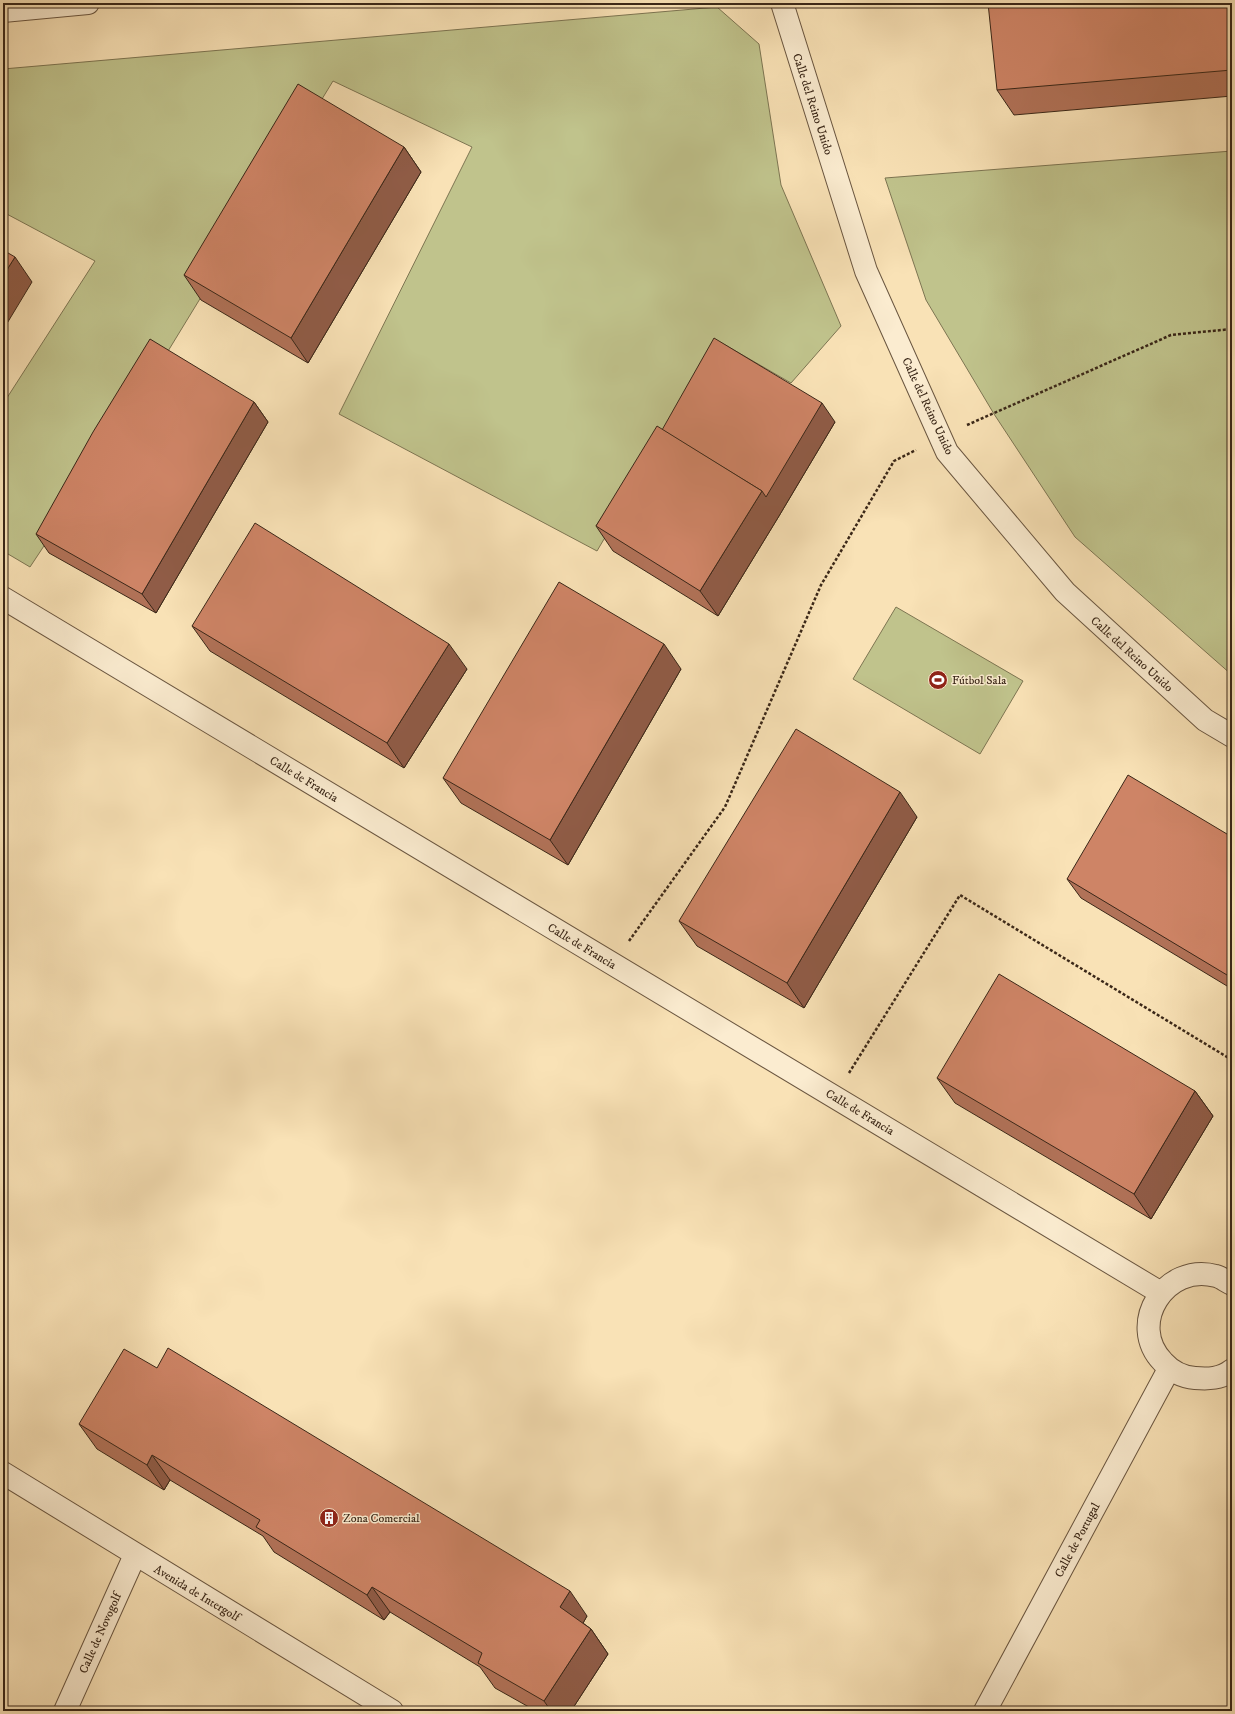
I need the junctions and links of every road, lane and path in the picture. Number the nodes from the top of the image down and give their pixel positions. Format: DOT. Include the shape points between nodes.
graph roads {
  1 [pos="88,3"];
  2 [pos="782,3"];
  3 [pos="3,11"];
  4 [pos="1232,329"];
  5 [pos="940,437"];
  6 [pos="3,598"];
  7 [pos="1232,736"];
  8 [pos="613,964"];
  9 [pos="1232,1060"];
  10 [pos="834,1097"];
  11 [pos="1231,1281"];
  12 [pos="1161,1293"];
  13 [pos="1169,1369"];
  14 [pos="1232,1370"];
  15 [pos="3,1473"];
  16 [pos="135,1555"];
  17 [pos="66,1711"];
  18 [pos="392,1711"];
  19 [pos="985,1711"];
  1 -- 3 [label="street"];
  2 -- 5 [label="street, Calle del Reino Unido" via="866,271"];
  4 -- 5 [label="path" via="1171,335"];
  5 -- 7 [label="street, Calle del Reino Unido" via="947,452 1064,592 1205,720"];
  5 -- 8 [label="path" via="894,461 820,585 725,807"];
  6 -- 8 [label="street, Calle de Francia"];
  8 -- 10 [label="street, Calle de Francia"];
  9 -- 10 [label="path" via="960,895"];
  10 -- 12 [label="street, Calle de Francia"];
  11 -- 12 [label="street" via="1199,1274 1175,1281"];
  12 -- 13 [label="street" via="1151,1309 1148,1327 1156,1356"];
  13 -- 14 [label="street" via="1186,1378 1210,1379"];
  13 -- 19 [label="street, Calle de Portugal"];
  15 -- 16 [label="street, Avenida de Intergolf"];
  16 -- 17 [label="street, Calle de Novogolf"];
  16 -- 18 [label="street, Avenida de Intergolf"];
}
